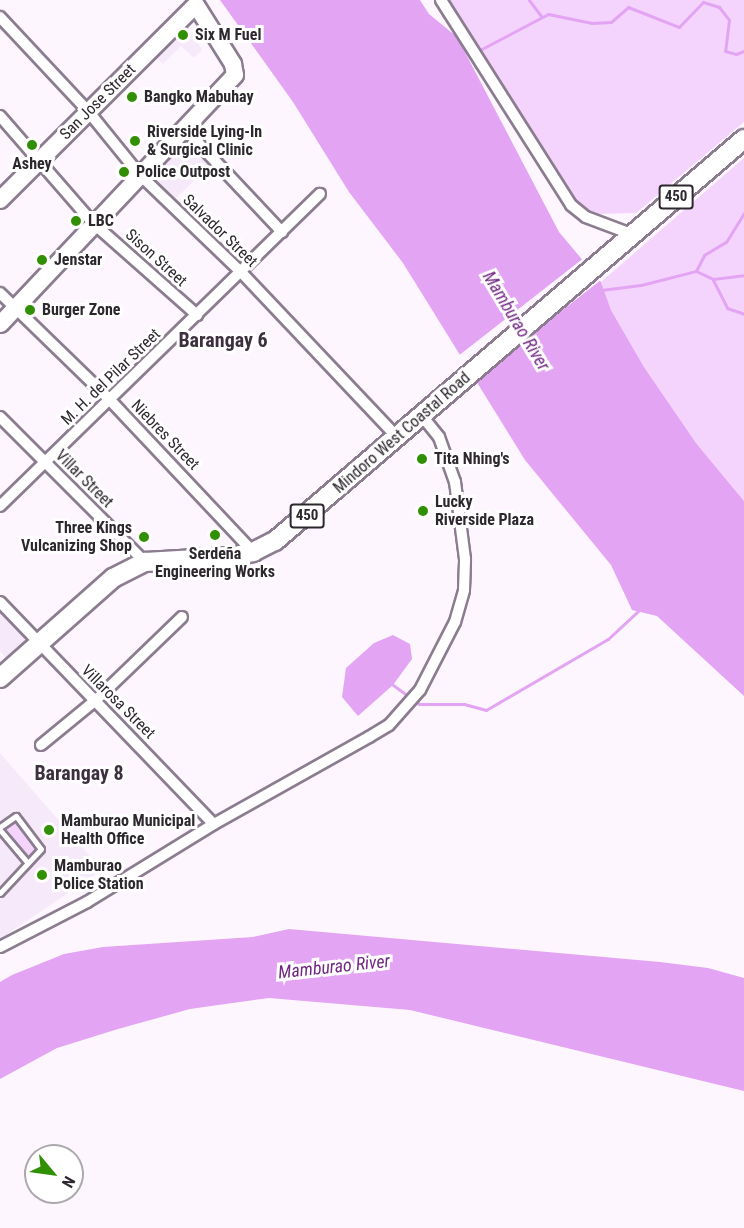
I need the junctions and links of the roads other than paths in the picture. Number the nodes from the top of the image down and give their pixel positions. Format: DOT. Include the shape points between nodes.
graph roads {
  1 [pos="441,0"];
  2 [pos="195,3"];
  3 [pos="0,17"];
  4 [pos="88,111"];
  5 [pos="0,116"];
  6 [pos="184,128"];
  7 [pos="744,139"];
  8 [pos="40,159"];
  9 [pos="140,174"];
  10 [pos="320,194"];
  11 [pos="0,200"];
  12 [pos="93,223"];
  13 [pos="282,232"];
  14 [pos="634,234"];
  15 [pos="241,272"];
  16 [pos="0,293"];
  17 [pos="14,308"];
  18 [pos="197,315"];
  19 [pos="0,324"];
  20 [pos="109,399"];
  21 [pos="422,416"];
  22 [pos="0,417"];
  23 [pos="398,438"];
  24 [pos="46,462"];
  25 [pos="0,506"];
  26 [pos="253,552"];
  27 [pos="145,562"];
  28 [pos="0,602"];
  29 [pos="182,617"];
  30 [pos="37,644"];
  31 [pos="0,678"];
  32 [pos="97,699"];
  33 [pos="41,746"];
  34 [pos="214,824"];
  35 [pos="0,829"];
  36 [pos="27,861"];
  37 [pos="0,893"];
  38 [pos="0,947"];
  1 -- 14 [label="street" via="571,205 586,217"];
  2 -- 4 [label="street, San Jose Street"];
  2 -- 6 [label="street" via="233,64 235,75"];
  3 -- 4 [label="street, Salvador Street"];
  4 -- 8 [label="street, San Jose Street"];
  4 -- 9 [label="street, Salvador Street"];
  5 -- 8 [label="street, Sison Street"];
  6 -- 9 [label="street"];
  6 -- 13 [label="street"];
  7 -- 14 [label="main road, Mindoro West Coastal Road / 450"];
  8 -- 11 [label="street, San Jose Street"];
  8 -- 12 [label="street, Sison Street"];
  9 -- 12 [label="street"];
  9 -- 15 [label="street, Salvador Street"];
  10 -- 13 [label="street, M. H. del Pilar Street"];
  12 -- 17 [label="street"];
  12 -- 18 [label="street, Sison Street"];
  13 -- 15 [label="street, M. H. del Pilar Street"];
  14 -- 21 [label="main road, Mindoro West Coastal Road / 450"];
  15 -- 18 [label="street, M. H. del Pilar Street"];
  15 -- 23 [label="street, Salvador Street"];
  16 -- 17 [label="street, Niebres Street"];
  17 -- 19 [label="street"];
  17 -- 20 [label="street, Niebres Street"];
  18 -- 20 [label="street, M. H. del Pilar Street"];
  20 -- 24 [label="street, M. H. del Pilar Street"];
  20 -- 26 [label="street, Niebres Street"];
  21 -- 23 [label="main road, Mindoro West Coastal Road / 450"];
  21 -- 34 [label="street" via="439,437 455,482 465,559 464,590 443,651 420,690 389,725"];
  22 -- 24 [label="street, Villar Street"];
  23 -- 26 [label="main road, Mindoro West Coastal Road / 450" via="296,526"];
  24 -- 25 [label="street, M. H. del Pilar Street"];
  24 -- 27 [label="street, Villar Street"];
  26 -- 27 [label="main road, Mindoro West Coastal Road / 450"];
  27 -- 30 [label="main road, Mindoro West Coastal Road / 450" via="101,587"];
  28 -- 30 [label="street, Villarosa Street"];
  29 -- 32 [label="street"];
  30 -- 31 [label="main road, Mindoro West Coastal Road / 450"];
  30 -- 32 [label="street, Villarosa Street"];
  32 -- 33 [label="street"];
  32 -- 34 [label="street, Villarosa Street"];
  34 -- 38 [label="street" via="87,902"];
  35 -- 36 [label="lane"];
  35 -- 36 [label="lane" via="16,816 40,845 40,850"];
  36 -- 37 [label="lane" via="16,880"];
}
